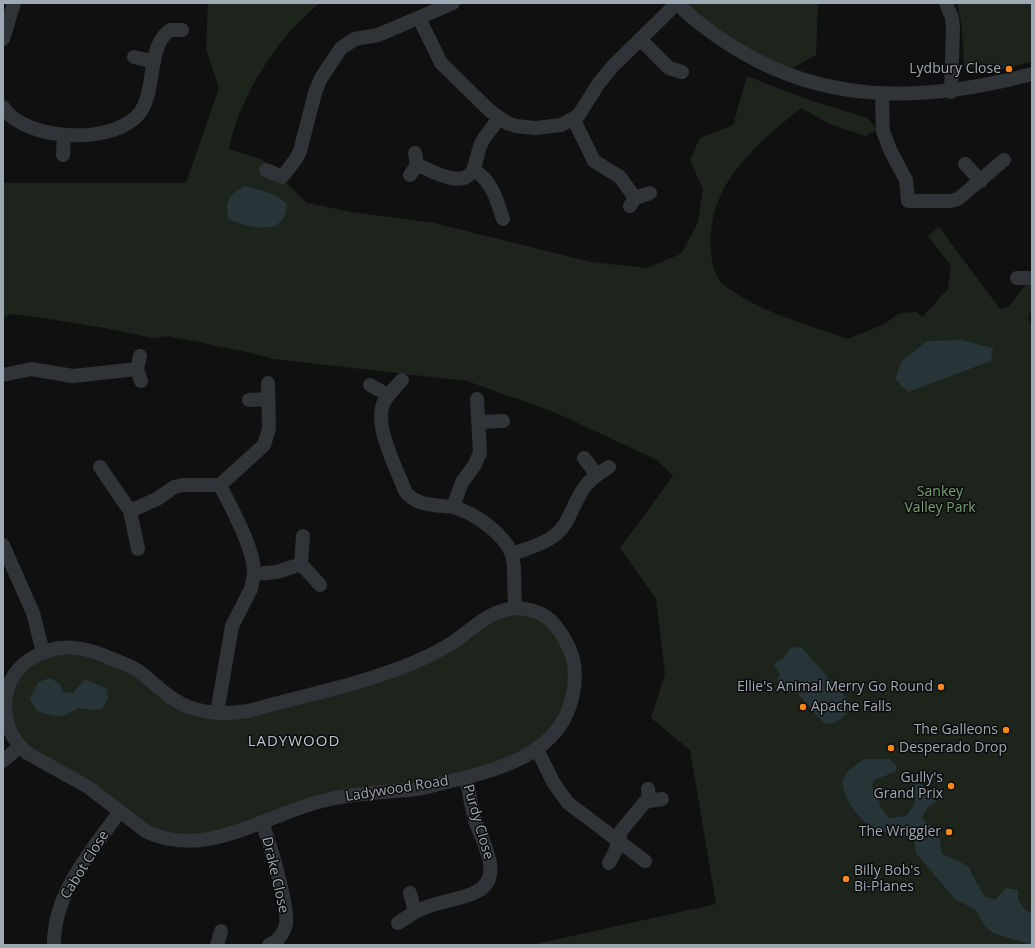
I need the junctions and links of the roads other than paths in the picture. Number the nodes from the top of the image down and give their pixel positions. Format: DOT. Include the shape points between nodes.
graph roads {
  1 [pos="14,3"];
  2 [pos="453,3"];
  3 [pos="676,3"];
  4 [pos="946,3"];
  5 [pos="419,18"];
  6 [pos="186,28"];
  7 [pos="3,38"];
  8 [pos="640,39"];
  9 [pos="134,57"];
  10 [pos="154,62"];
  11 [pos="682,72"];
  12 [pos="1032,74"];
  13 [pos="951,92"];
  14 [pos="882,94"];
  15 [pos="3,107"];
  16 [pos="499,119"];
  17 [pos="574,120"];
  18 [pos="64,135"];
  19 [pos="63,155"];
  20 [pos="1004,160"];
  21 [pos="965,164"];
  22 [pos="414,165"];
  23 [pos="266,170"];
  24 [pos="474,170"];
  25 [pos="981,181"];
  26 [pos="650,193"];
  27 [pos="503,219"];
  28 [pos="1017,278"];
  29 [pos="1032,278"];
  30 [pos="139,369"];
  31 [pos="3,375"];
  32 [pos="402,380"];
  33 [pos="268,384"];
  34 [pos="370,385"];
  35 [pos="388,396"];
  36 [pos="268,399"];
  37 [pos="477,399"];
  38 [pos="249,400"];
  39 [pos="503,421"];
  40 [pos="478,422"];
  41 [pos="584,458"];
  42 [pos="100,467"];
  43 [pos="609,467"];
  44 [pos="597,475"];
  45 [pos="220,485"];
  46 [pos="453,507"];
  47 [pos="130,511"];
  48 [pos="303,536"];
  49 [pos="3,547"];
  50 [pos="138,549"];
  51 [pos="512,554"];
  52 [pos="301,564"];
  53 [pos="254,574"];
  54 [pos="320,585"];
  55 [pos="515,608"];
  56 [pos="43,652"];
  57 [pos="5,692"];
  58 [pos="217,713"];
  59 [pos="19,747"];
  60 [pos="537,749"];
  61 [pos="3,761"];
  62 [pos="466,777"];
  63 [pos="653,796"];
  64 [pos="120,811"];
  65 [pos="262,822"];
  66 [pos="619,842"];
  67 [pos="645,861"];
  68 [pos="609,863"];
  69 [pos="410,893"];
  70 [pos="415,912"];
  71 [pos="398,923"];
  72 [pos="221,931"];
  73 [pos="54,945"];
  74 [pos="217,945"];
  75 [pos="269,945"];
  1 -- 7 [label="street"];
  2 -- 5 [label="street"];
  3 -- 8 [label="street"];
  3 -- 14 [label="street" via="704,28 732,47 785,73 833,87"];
  4 -- 13 [label="street" via="953,28"];
  5 -- 16 [label="street" via="441,62"];
  5 -- 23 [label="street" via="378,35 355,39 341,48 314,93 296,159 282,177"];
  6 -- 10 [label="street" via="175,28 166,33 159,44"];
  8 -- 11 [label="street" via="669,68"];
  8 -- 17 [label="street" via="604,76 582,112"];
  9 -- 10 [label="street"];
  10 -- 18 [label="street" via="149,92 141,111 132,121 114,130"];
  12 -- 13 [label="street" via="984,87"];
  13 -- 14 [label="street"];
  14 -- 25 [label="street" via="883,132 906,180 907,207 958,199"];
  15 -- 18 [label="street" via="24,124"];
  16 -- 17 [label="street" via="525,128 561,125"];
  16 -- 24 [label="street" via="481,143"];
  17 -- 26 [label="street" via="594,161 616,173 633,202"];
  18 -- 19 [label="street"];
  20 -- 25 [label="street"];
  21 -- 25 [label="street"];
  22 -- 24 [label="street" via="453,178 466,176"];
  24 -- 27 [label="street" via="481,174 493,190"];
  28 -- 29 [label="street"];
  30 -- 31 [label="street" via="73,376 31,369"];
  32 -- 35 [label="street"];
  33 -- 36 [label="street"];
  34 -- 35 [label="street"];
  35 -- 46 [label="street" via="381,411 381,426 408,495 415,500"];
  36 -- 38 [label="street"];
  36 -- 45 [label="street" via="269,429 264,445"];
  37 -- 40 [label="street"];
  39 -- 40 [label="street"];
  40 -- 46 [label="street" via="478,459 462,482"];
  41 -- 44 [label="street"];
  42 -- 47 [label="street"];
  43 -- 44 [label="street"];
  44 -- 51 [label="street" via="580,492 565,524 554,536 539,545"];
  45 -- 47 [label="street" via="174,487"];
  45 -- 53 [label="street" via="250,550"];
  46 -- 51 [label="street" via="470,514 500,536"];
  47 -- 50 [label="street"];
  48 -- 52 [label="street"];
  49 -- 56 [label="street" via="33,613"];
  51 -- 55 [label="street"];
  52 -- 53 [label="street" via="277,572"];
  52 -- 54 [label="street"];
  53 -- 58 [label="street" via="251,589 232,626"];
  55 -- 58 [label="street, Ladywood Road" via="495,612 444,649 396,670 358,683 249,711"];
  55 -- 60 [label="street, Ladywood Road" via="534,609 545,616 565,640 575,664 574,691 567,714 556,732"];
  56 -- 57 [label="street, Ladywood Road" via="20,667"];
  56 -- 58 [label="street, Ladywood Road" via="67,646 96,651 136,670 188,707"];
  57 -- 59 [label="street, Ladywood Road" via="8,727"];
  59 -- 61 [label="street"];
  59 -- 64 [label="street, Ladywood Road" via="38,761 88,787"];
  60 -- 62 [label="street, Ladywood Road" via="505,765"];
  60 -- 66 [label="street" via="553,782 568,803"];
  62 -- 65 [label="street, Ladywood Road" via="418,789 327,800"];
  62 -- 70 [label="street, Purdy Close" via="475,818 489,852 488,880 472,894 429,904"];
  63 -- 66 [label="street" via="621,831"];
  64 -- 65 [label="street, Ladywood Road" via="156,837 181,842 213,839"];
  64 -- 73 [label="street, Cabot Close" via="64,896 55,927"];
  65 -- 75 [label="street, Drake Close" via="270,845 286,917 283,932"];
  66 -- 67 [label="street"];
  66 -- 68 [label="street"];
  69 -- 70 [label="street"];
  70 -- 71 [label="street, Purdy Close"];
  72 -- 74 [label="street"];
}
